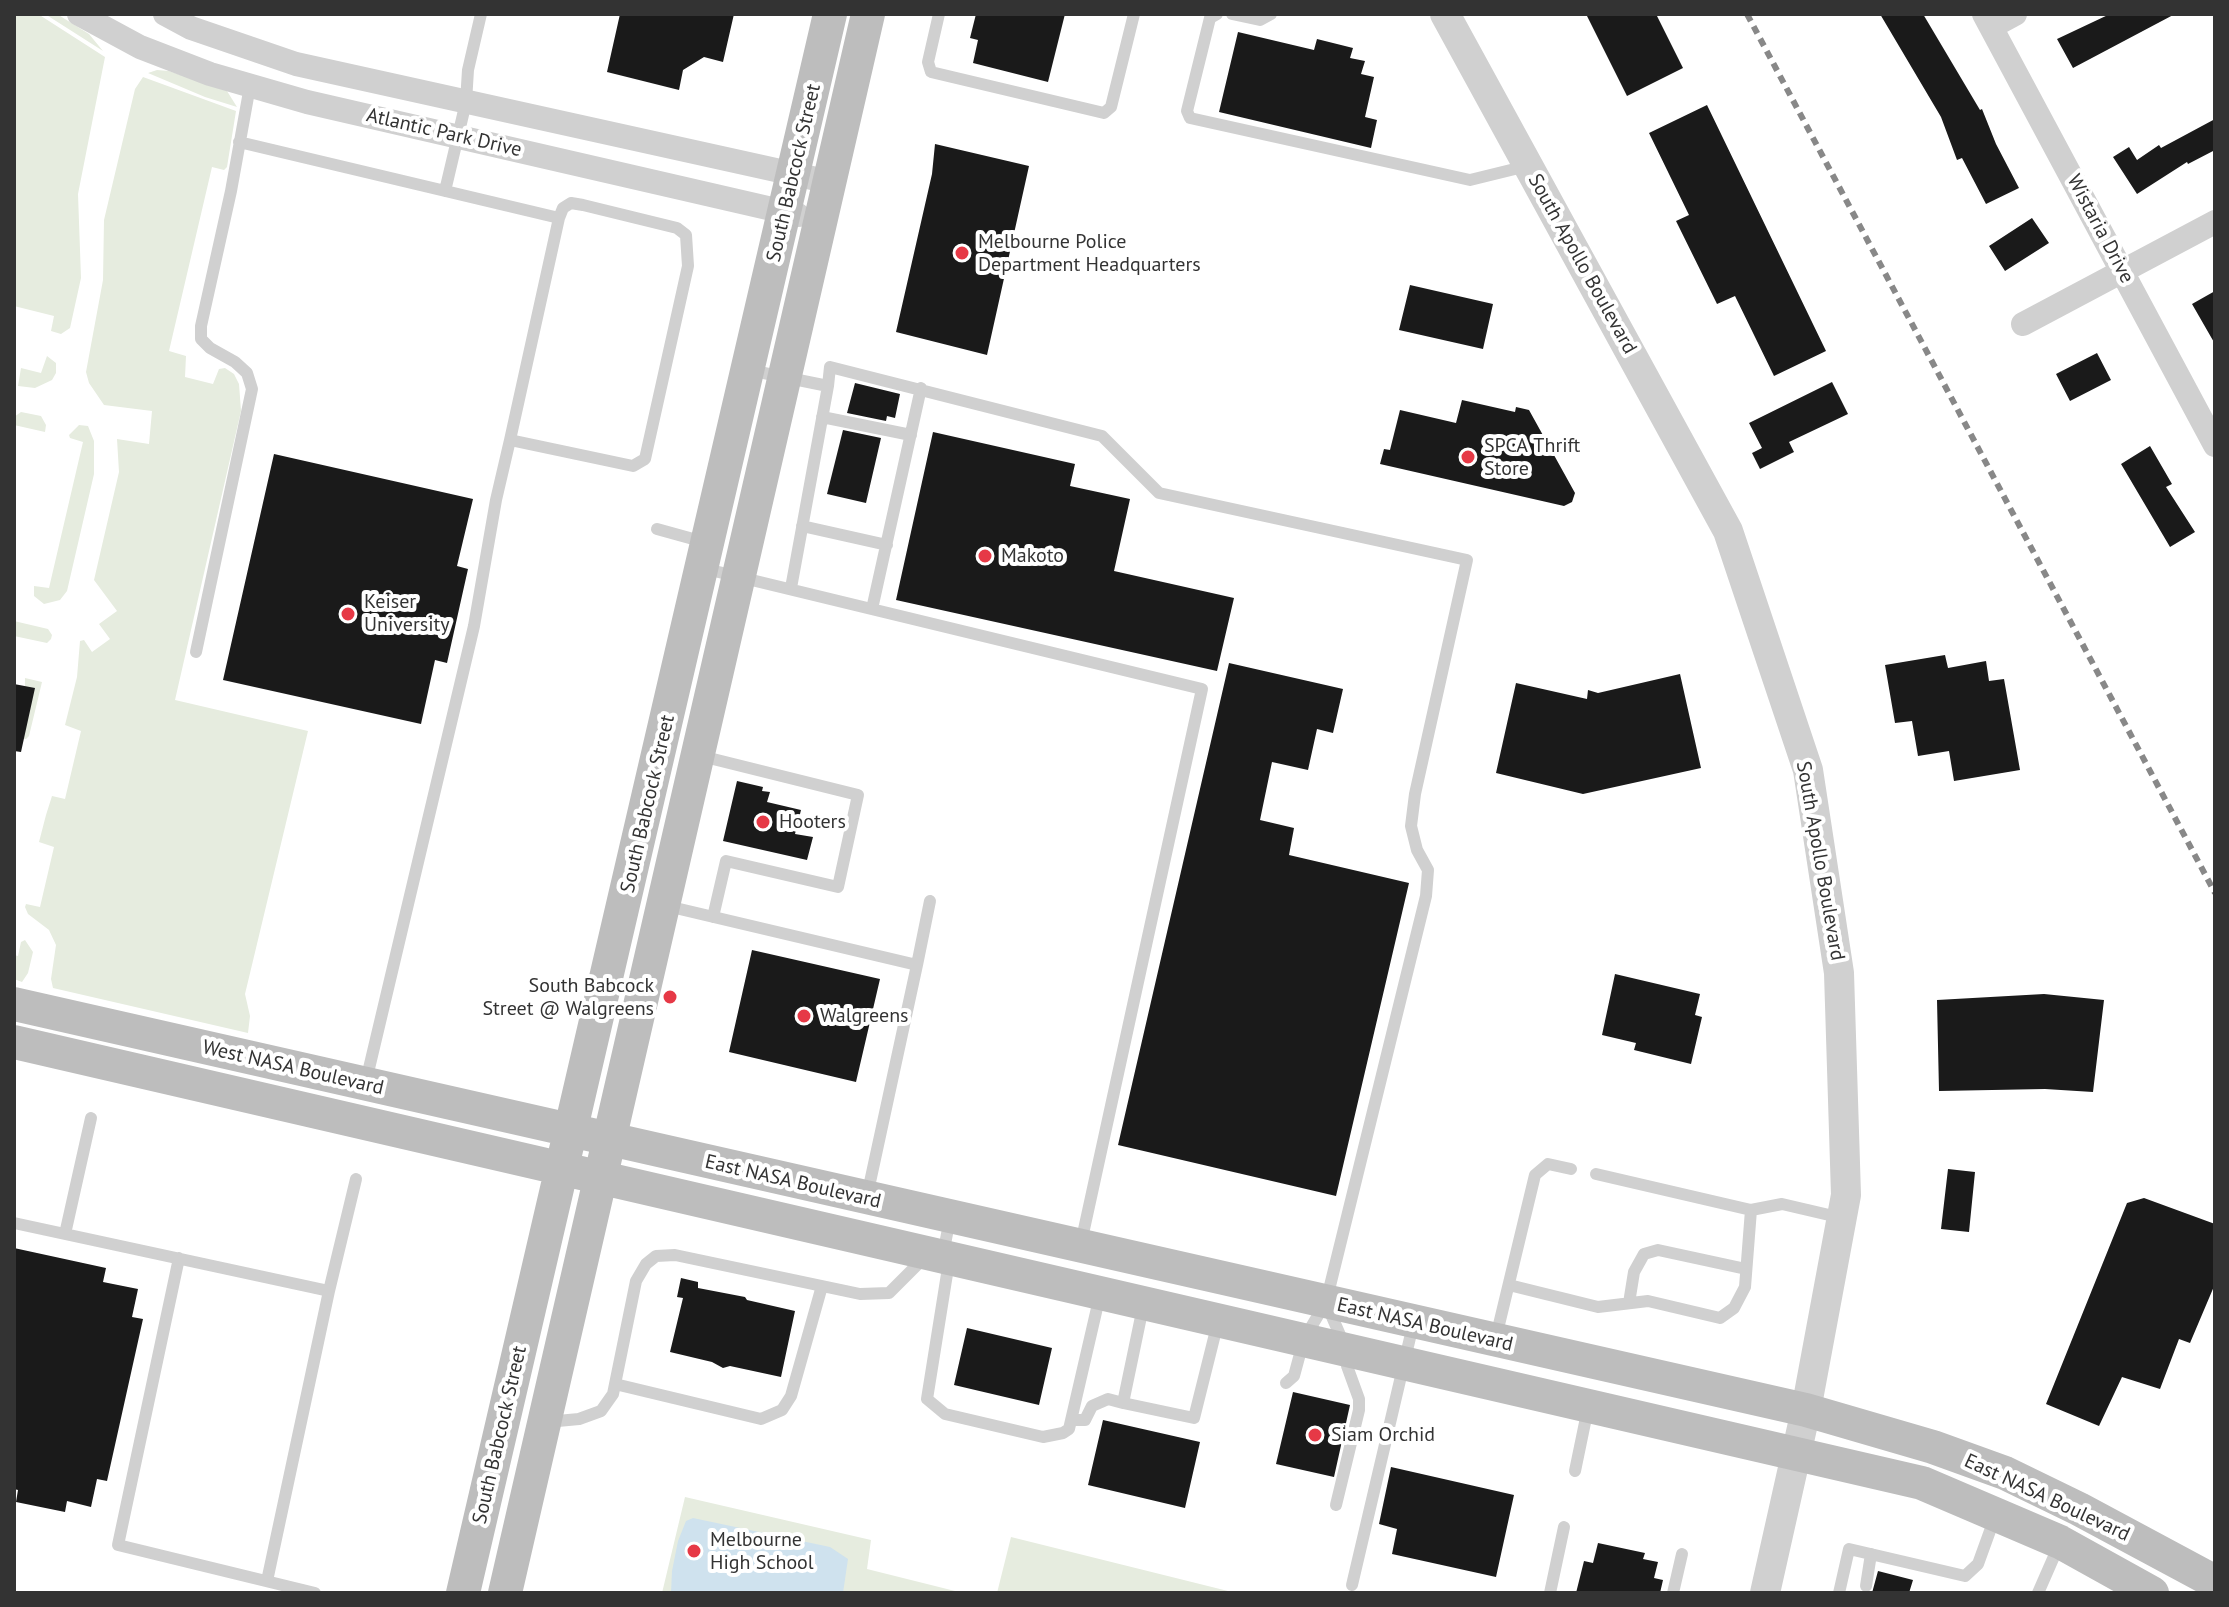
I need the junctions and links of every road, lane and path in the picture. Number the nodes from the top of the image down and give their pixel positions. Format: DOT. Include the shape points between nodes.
graph roads {
  1 [pos="79,14"];
  2 [pos="165,14"];
  3 [pos="481,14"];
  4 [pos="830,14"];
  5 [pos="868,14"];
  6 [pos="939,14"];
  7 [pos="1134,14"];
  8 [pos="1217,14"];
  9 [pos="1232,14"];
  10 [pos="1271,14"];
  11 [pos="1445,14"];
  12 [pos="2015,14"];
  13 [pos="1987,21"];
  14 [pos="261,53"];
  15 [pos="250,86"];
  16 [pos="466,102"];
  17 [pos="458,137"];
  18 [pos="239,142"];
  19 [pos="1528,165"];
  20 [pos="794,174"];
  21 [pos="830,182"];
  22 [pos="445,191"];
  23 [pos="786,212"];
  24 [pos="559,218"];
  25 [pos="821,221"];
  26 [pos="2215,222"];
  27 [pos="2122,271"];
  28 [pos="2023,324"];
  29 [pos="749,370"];
  30 [pos="785,377"];
  31 [pos="828,386"];
  32 [pos="921,388"];
  33 [pos="822,417"];
  34 [pos="911,435"];
  35 [pos="510,440"];
  36 [pos="2215,445"];
  37 [pos="802,526"];
  38 [pos="657,529"];
  39 [pos="887,545"];
  40 [pos="706,556"];
  41 [pos="739,577"];
  42 [pos="791,588"];
  43 [pos="872,609"];
  44 [pos="196,652"];
  45 [pos="698,755"];
  46 [pos="930,901"];
  47 [pos="663,905"];
  48 [pos="713,917"];
  49 [pos="917,965"];
  50 [pos="14,1004"];
  51 [pos="14,1042"];
  52 [pos="365,1084"];
  53 [pos="91,1118"];
  54 [pos="571,1132"];
  55 [pos="610,1141"];
  56 [pos="562,1168"];
  57 [pos="1571,1169"];
  58 [pos="1596,1174"];
  59 [pos="601,1177"];
  60 [pos="356,1179"];
  61 [pos="867,1199"];
  62 [pos="1751,1210"];
  63 [pos="950,1218"];
  64 [pos="1842,1218"];
  65 [pos="14,1223"];
  66 [pos="65,1234"];
  67 [pos="1080,1247"];
  68 [pos="943,1255"];
  69 [pos="179,1258"];
  70 [pos="1746,1269"];
  71 [pos="1509,1285"];
  72 [pos="822,1286"];
  73 [pos="329,1291"];
  74 [pos="1101,1292"];
  75 [pos="1144,1302"];
  76 [pos="1326,1302"];
  77 [pos="1629,1303"];
  78 [pos="1218,1319"];
  79 [pos="1414,1322"];
  80 [pos="1304,1339"];
  81 [pos="1495,1340"];
  82 [pos="1346,1349"];
  83 [pos="1405,1362"];
  84 [pos="1286,1383"];
  85 [pos="615,1384"];
  86 [pos="1123,1403"];
  87 [pos="1589,1405"];
  88 [pos="1806,1410"];
  89 [pos="1071,1420"];
  90 [pos="546,1422"];
  91 [pos="1797,1454"];
  92 [pos="1575,1471"];
  93 [pos="1336,1505"];
  94 [pos="2079,1509"];
  95 [pos="1996,1515"];
  96 [pos="1564,1527"];
  97 [pos="2060,1542"];
  98 [pos="1682,1554"];
  99 [pos="1871,1554"];
  100 [pos="267,1581"];
  101 [pos="2215,1582"];
  102 [pos="1352,1585"];
  103 [pos="1866,1586"];
  104 [pos="315,1593"];
  105 [pos="463,1593"];
  106 [pos="505,1593"];
  107 [pos="1550,1593"];
  108 [pos="1673,1593"];
  109 [pos="1765,1593"];
  110 [pos="1839,1593"];
  111 [pos="2038,1593"];
  112 [pos="2152,1593"];
  1 -- 15 [label="street, Atlantic Park Drive" via="140,47"];
  2 -- 14 [label="street, Atlantic Park Drive"];
  3 -- 16 [label="lane"];
  4 -- 20 [label="main road, South Babcock Street"];
  5 -- 21 [label="main road, South Babcock Street"];
  6 -- 7 [label="lane" via="928,62 931,72 1104,113 1111,107"];
  8 -- 19 [label="lane" via="1210,18 1187,111 1190,118 1470,180"];
  9 -- 10 [label="lane" via="1260,20"];
  11 -- 19 [label="street, South Apollo Boulevard"];
  12 -- 13 [label="street"];
  13 -- 27 [label="street, Wistaria Drive"];
  14 -- 15 [label="street"];
  14 -- 16 [label="street, Atlantic Park Drive"];
  15 -- 17 [label="street, Atlantic Park Drive"];
  15 -- 18 [label="lane"];
  16 -- 17 [label="lane"];
  16 -- 20 [label="street, Atlantic Park Drive"];
  17 -- 22 [label="lane"];
  17 -- 23 [label="street, Atlantic Park Drive"];
  18 -- 22 [label="lane"];
  18 -- 44 [label="lane" via="201,339 247,373 252,389"];
  19 -- 64 [label="street, South Apollo Boulevard" via="1728,531 1808,770 1839,973 1846,1195"];
  20 -- 21 [label="street, Atlantic Park Drive"];
  20 -- 23 [label="main road, South Babcock Street"];
  21 -- 25 [label="main road, South Babcock Street"];
  22 -- 24 [label="lane"];
  23 -- 25 [label="street, Atlantic Park Drive"];
  23 -- 29 [label="main road, South Babcock Street"];
  24 -- 35 [label="lane"];
  24 -- 35 [label="lane" via="571,203 677,228 686,235 688,266 645,459 633,466"];
  25 -- 30 [label="main road, South Babcock Street"];
  26 -- 27 [label="street"];
  27 -- 28 [label="street"];
  27 -- 36 [label="street, Wistaria Drive"];
  29 -- 30 [label="lane"];
  29 -- 40 [label="main road, South Babcock Street"];
  30 -- 31 [label="lane"];
  30 -- 41 [label="main road, South Babcock Street"];
  31 -- 32 [label="lane" via="830,367"];
  31 -- 33 [label="lane"];
  32 -- 34 [label="lane"];
  32 -- 76 [label="lane" via="1102,436 1159,493 1467,560 1411,826 1428,870 1426,896"];
  33 -- 34 [label="lane"];
  33 -- 37 [label="lane"];
  34 -- 39 [label="lane"];
  35 -- 52 [label="lane" via="474,626"];
  37 -- 39 [label="lane"];
  37 -- 42 [label="lane"];
  38 -- 40 [label="lane"];
  39 -- 43 [label="lane"];
  40 -- 41 [label="lane"];
  40 -- 54 [label="main road, South Babcock Street"];
  41 -- 42 [label="lane"];
  41 -- 45 [label="main road, South Babcock Street"];
  42 -- 43 [label="lane"];
  43 -- 67 [label="lane" via="1202,689"];
  45 -- 47 [label="main road, South Babcock Street"];
  45 -- 48 [label="lane" via="858,795 838,887 726,861"];
  46 -- 49 [label="lane"];
  47 -- 48 [label="lane"];
  47 -- 55 [label="main road, South Babcock Street"];
  48 -- 49 [label="lane"];
  49 -- 61 [label="lane"];
  50 -- 52 [label="main road, West NASA Boulevard"];
  51 -- 56 [label="main road, West NASA Boulevard"];
  52 -- 54 [label="main road, West NASA Boulevard"];
  53 -- 66 [label="lane"];
  54 -- 55 [label="main road"];
  54 -- 56 [label="main road, South Babcock Street"];
  55 -- 59 [label="main road, South Babcock Street"];
  55 -- 61 [label="main road, East NASA Boulevard"];
  56 -- 59 [label="main road, East NASA Boulevard"];
  56 -- 105 [label="main road, South Babcock Street"];
  57 -- 71 [label="lane" via="1548,1164 1535,1175"];
  58 -- 62 [label="lane"];
  59 -- 68 [label="main road, East NASA Boulevard"];
  59 -- 90 [label="main road, South Babcock Street"];
  60 -- 73 [label="lane"];
  61 -- 63 [label="main road, East NASA Boulevard"];
  62 -- 64 [label="lane" via="1782,1204"];
  62 -- 70 [label="lane"];
  63 -- 67 [label="main road, East NASA Boulevard"];
  63 -- 68 [label="lane"];
  64 -- 88 [label="street, South Apollo Boulevard"];
  65 -- 66 [label="lane"];
  66 -- 69 [label="lane"];
  67 -- 76 [label="main road, East NASA Boulevard"];
  68 -- 72 [label="lane" via="919,1263 889,1293 860,1294"];
  68 -- 74 [label="main road, East NASA Boulevard"];
  68 -- 89 [label="lane" via="947,1274 927,1399 945,1414 1043,1437 1063,1433"];
  69 -- 73 [label="lane"];
  69 -- 100 [label="lane" via="118,1545"];
  70 -- 77 [label="lane" via="1745,1287 1734,1308 1720,1318 1648,1301"];
  70 -- 77 [label="lane" via="1658,1250 1644,1254 1634,1272"];
  71 -- 77 [label="lane" via="1598,1307"];
  71 -- 81 [label="lane"];
  72 -- 85 [label="lane" via="791,1396 782,1410 761,1419"];
  72 -- 85 [label="lane" via="675,1255 656,1256 636,1281"];
  73 -- 100 [label="lane"];
  74 -- 75 [label="main road, East NASA Boulevard"];
  74 -- 89 [label="lane"];
  75 -- 78 [label="main road, East NASA Boulevard"];
  75 -- 86 [label="lane"];
  76 -- 79 [label="main road, East NASA Boulevard"];
  76 -- 80 [label="lane"];
  76 -- 82 [label="lane"];
  78 -- 80 [label="main road, East NASA Boulevard"];
  78 -- 86 [label="lane" via="1194,1418"];
  79 -- 81 [label="main road, East NASA Boulevard"];
  79 -- 83 [label="lane"];
  80 -- 82 [label="main road, East NASA Boulevard"];
  80 -- 84 [label="lane" via="1294,1376"];
  81 -- 88 [label="main road, East NASA Boulevard"];
  82 -- 83 [label="main road, East NASA Boulevard"];
  82 -- 93 [label="lane" via="1359,1410"];
  83 -- 87 [label="main road, East NASA Boulevard"];
  83 -- 102 [label="lane"];
  85 -- 90 [label="lane" via="601,1411"];
  86 -- 89 [label="lane" via="1108,1399 1092,1406 1085,1420"];
  87 -- 91 [label="main road, East NASA Boulevard"];
  87 -- 92 [label="lane"];
  88 -- 91 [label="street, South Apollo Boulevard"];
  88 -- 94 [label="main road, East NASA Boulevard" via="2005,1473"];
  90 -- 106 [label="main road, South Babcock Street"];
  91 -- 95 [label="main road, East NASA Boulevard" via="1922,1483"];
  91 -- 109 [label="street, South Apollo Boulevard"];
  94 -- 97 [label="main road"];
  94 -- 101 [label="main road, East NASA Boulevard"];
  95 -- 97 [label="main road, East NASA Boulevard"];
  95 -- 99 [label="lane" via="1978,1564 1965,1576"];
  96 -- 107 [label="lane"];
  97 -- 111 [label="lane"];
  97 -- 112 [label="main road, East NASA Boulevard"];
  98 -- 108 [label="lane"];
  99 -- 103 [label="lane"];
  99 -- 110 [label="lane" via="1849,1549"];
  100 -- 104 [label="lane"];
}
